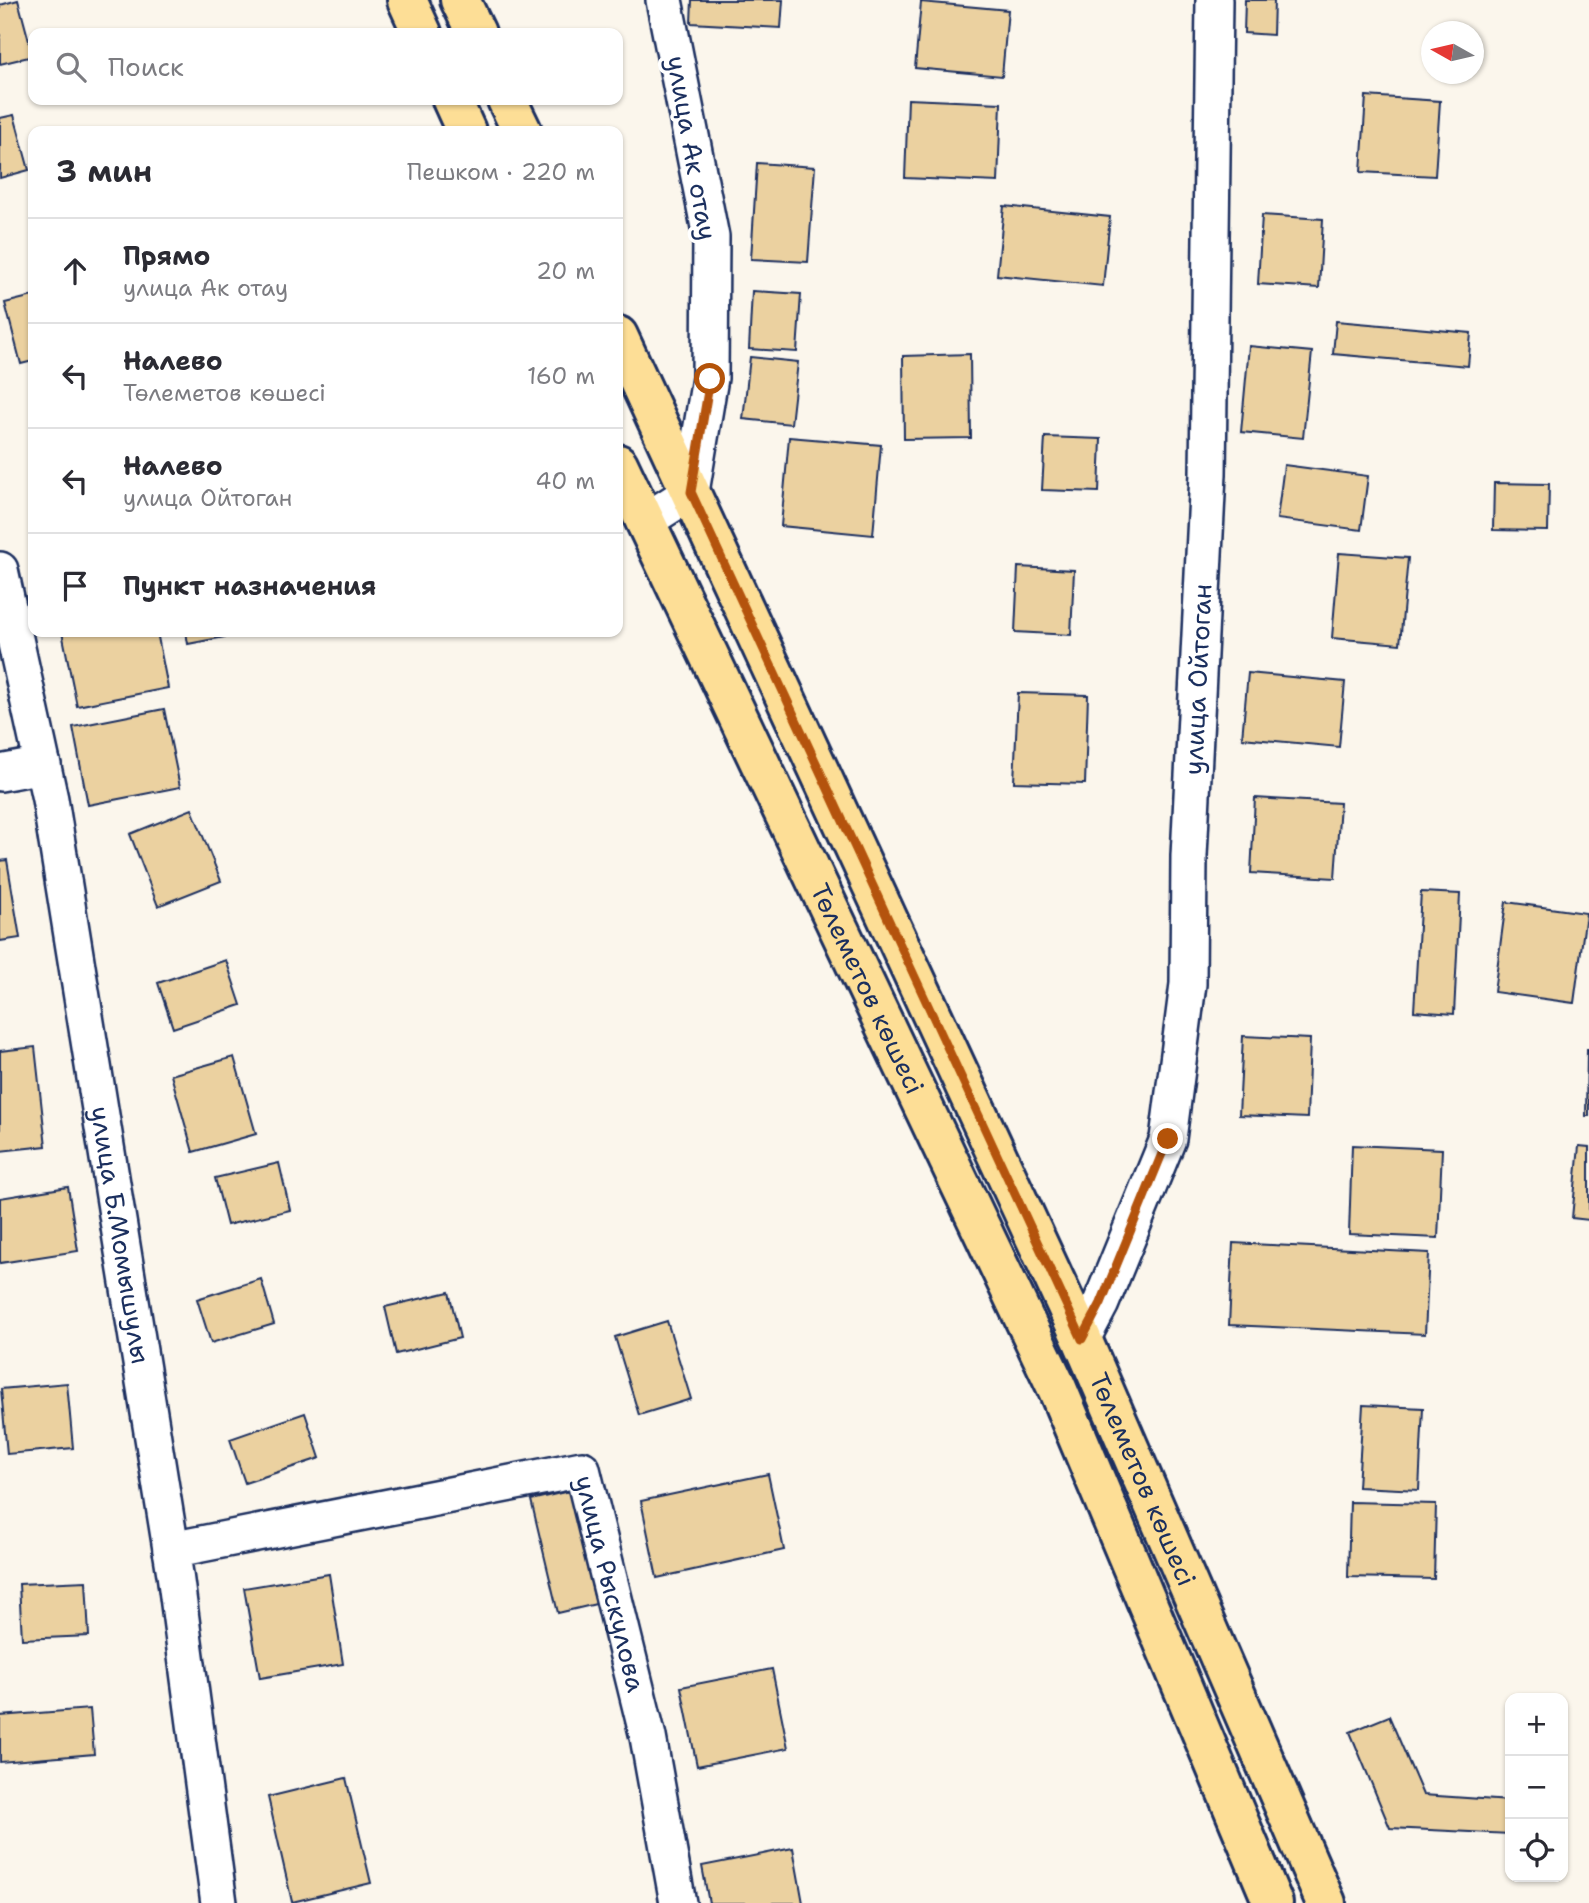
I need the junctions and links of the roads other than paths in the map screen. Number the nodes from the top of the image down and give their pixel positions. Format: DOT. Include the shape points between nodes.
graph roads {
  1 [pos="407,0"];
  2 [pos="460,0"];
  3 [pos="664,0"];
  4 [pos="1214,0"];
  5 [pos="420,28"];
  6 [pos="474,28"];
  7 [pos="454,105"];
  8 [pos="509,105"];
  9 [pos="464,126"];
  10 [pos="520,126"];
  11 [pos="623,347"];
  12 [pos="623,475"];
  13 [pos="691,492"];
  14 [pos="644,522"];
  15 [pos="0,570"];
  16 [pos="43,765"];
  17 [pos="0,773"];
  18 [pos="1082,1339"];
  19 [pos="171,1550"];
  20 [pos="219,1903"];
  21 [pos="678,1903"];
  22 [pos="1273,1903"];
  23 [pos="1326,1903"];
  1 -- 5 [label="main road"];
  2 -- 6 [label="main road"];
  3 -- 13 [label="street, улица Ак отау" via="711,237 710,379"];
  4 -- 18 [label="street, улица Ойтоган" via="1208,474 1189,856 1188,984 1168,1139"];
  7 -- 9 [label="main road"];
  8 -- 10 [label="main road"];
  11 -- 13 [label="main road, Төлеметов көшесі"];
  12 -- 14 [label="main road, Төлеметов көшесі"];
  13 -- 14 [label="street"];
  13 -- 18 [label="main road, Төлеметов көшесі"];
  14 -- 22 [label="main road, Төлеметов көшесі" via="1057,1388"];
  15 -- 16 [label="street, улица Б.Момышулы"];
  16 -- 17 [label="street"];
  16 -- 19 [label="street, улица Б.Момышулы"];
  18 -- 23 [label="main road, Төлеметов көшесі"];
  19 -- 20 [label="street, улица Б.Момышулы"];
  19 -- 21 [label="street, улица Рыскулова" via="582,1469 648,1737"];
}
